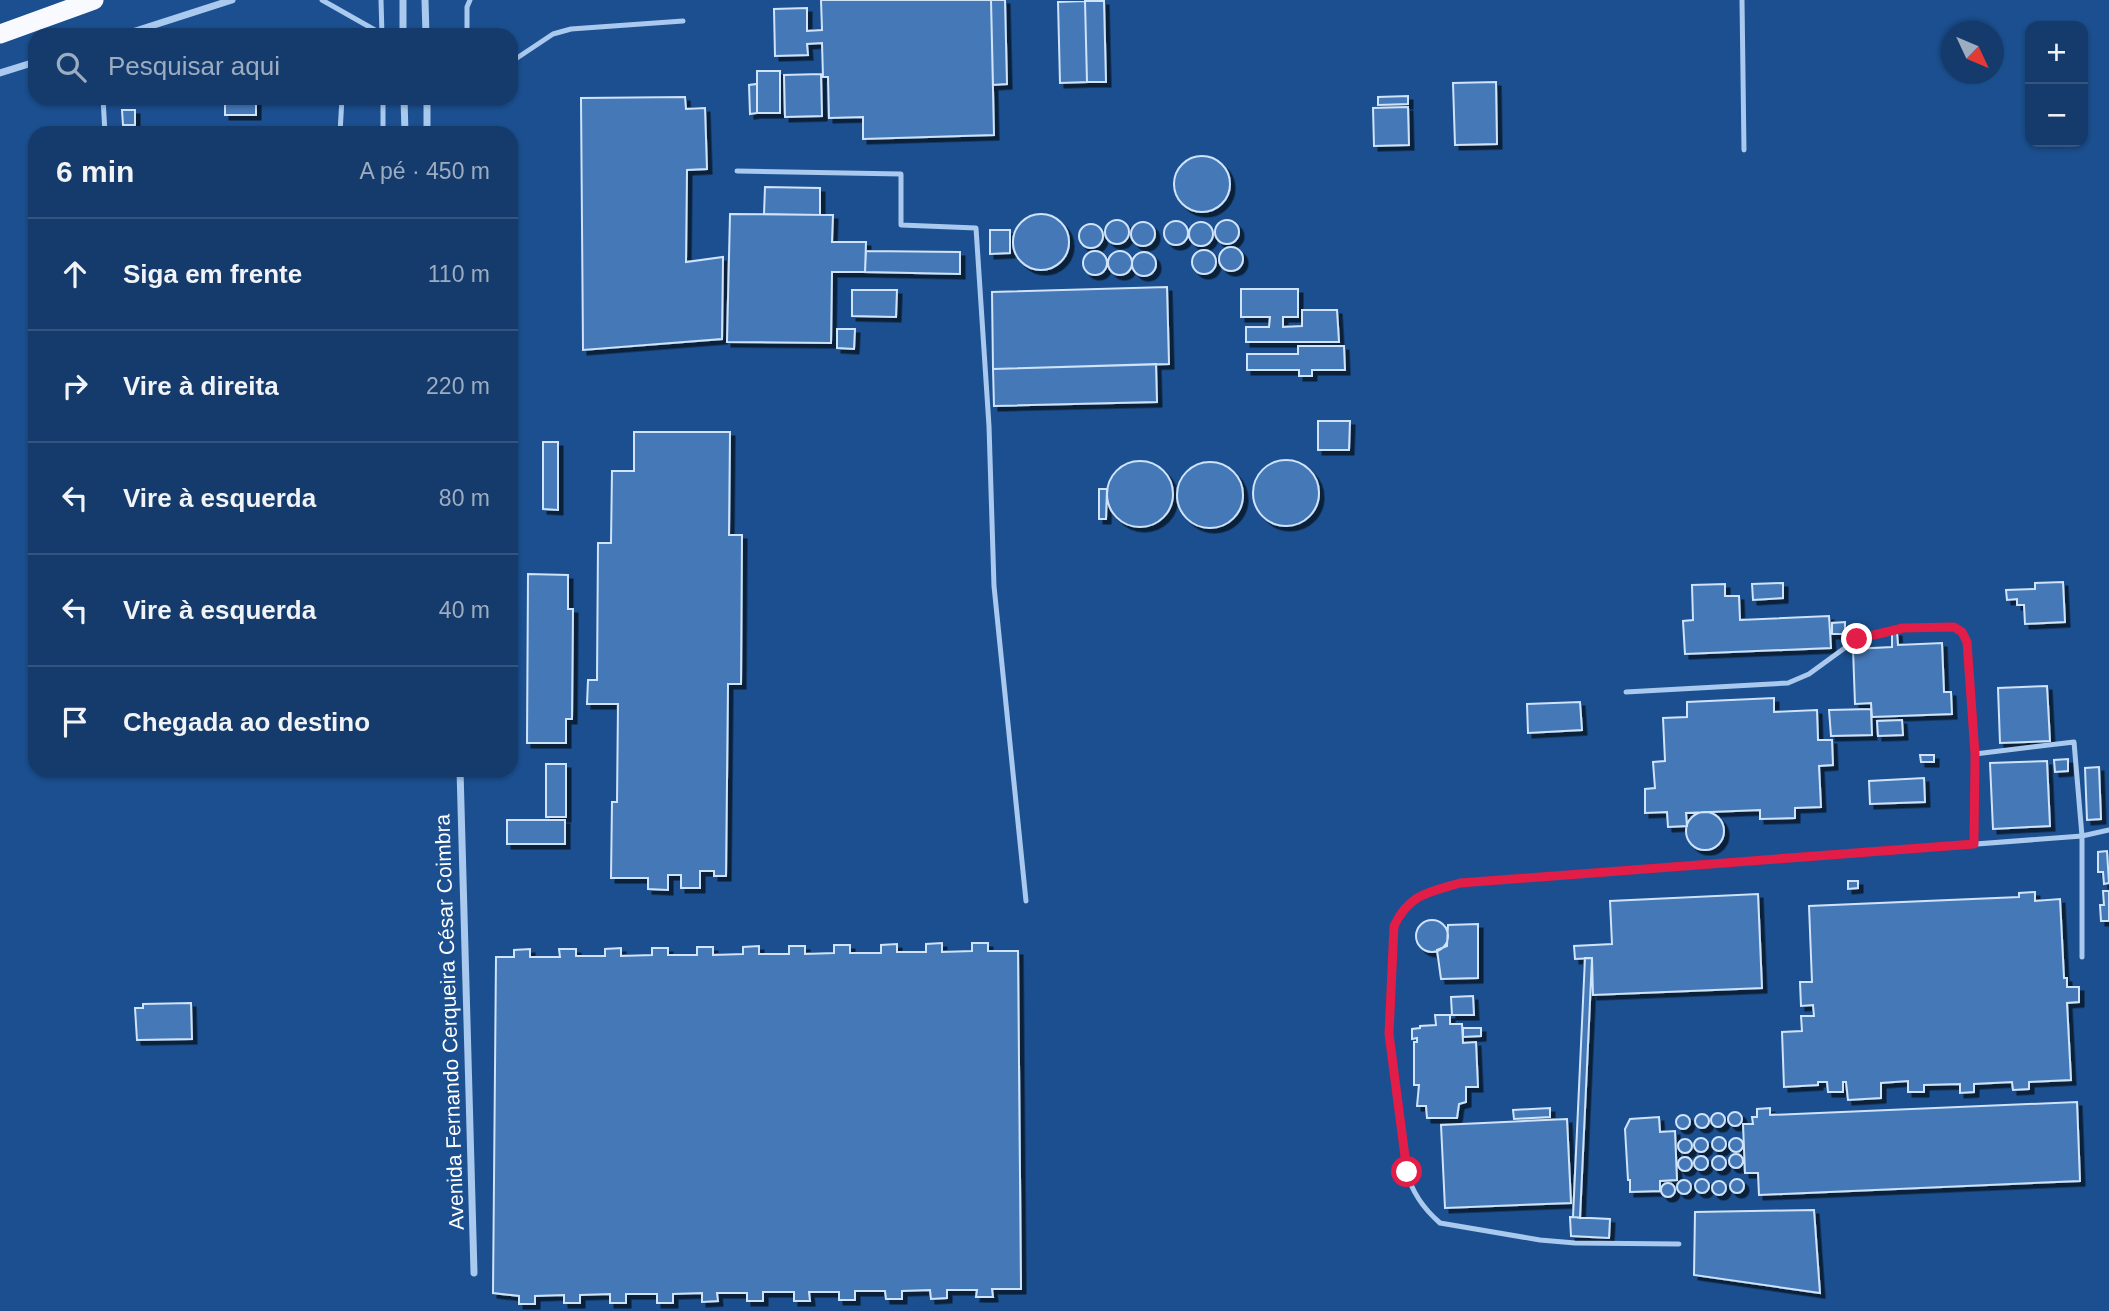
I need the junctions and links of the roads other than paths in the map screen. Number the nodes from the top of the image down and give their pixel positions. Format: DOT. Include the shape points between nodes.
graph roads {
  1 [pos="94,0"];
  2 [pos="232,0"];
  3 [pos="322,0"];
  4 [pos="381,0"];
  5 [pos="402,0"];
  6 [pos="425,0"];
  7 [pos="470,0"];
  8 [pos="1742,0"];
  9 [pos="683,21"];
  10 [pos="145,28"];
  11 [pos="371,28"];
  12 [pos="382,28"];
  13 [pos="403,28"];
  14 [pos="426,28"];
  15 [pos="467,28"];
  16 [pos="0,34"];
  17 [pos="518,57"];
  18 [pos="28,64"];
  19 [pos="0,73"];
  20 [pos="103,105"];
  21 [pos="342,105"];
  22 [pos="383,105"];
  23 [pos="404,105"];
  24 [pos="427,105"];
  25 [pos="105,126"];
  26 [pos="340,126"];
  27 [pos="383,126"];
  28 [pos="405,126"];
  29 [pos="427,126"];
  30 [pos="1744,150"];
  31 [pos="737,172"];
  32 [pos="1626,692"];
  33 [pos="1975,754"];
  34 [pos="460,777"];
  35 [pos="2109,830"];
  36 [pos="2082,836"];
  37 [pos="1974,844"];
  38 [pos="1026,901"];
  39 [pos="2082,957"];
  40 [pos="1679,1244"];
  41 [pos="474,1273"];
  1 -- 16 [label="highway"];
  2 -- 10 [label="street"];
  3 -- 11 [label="lane"];
  4 -- 12 [label="lane"];
  5 -- 13 [label="street"];
  6 -- 14 [label="street"];
  7 -- 15 [label="lane"];
  8 -- 30 [label="lane"];
  9 -- 17 [label="lane" via="571,29 553,33"];
  18 -- 19 [label="street"];
  20 -- 25 [label="lane"];
  21 -- 26 [label="lane"];
  22 -- 27 [label="lane"];
  23 -- 28 [label="street"];
  24 -- 29 [label="street"];
  31 -- 38 [label="lane" via="901,174 901,225 976,228 994,586"];
  32 -- 33 [label="lane" via="1788,683 1809,674 1857,639 1903,628 1954,627 1967,642"];
  33 -- 36 [label="lane" via="2074,742"];
  33 -- 37 [label="lane"];
  34 -- 41 [label="street, Avenida Fernando Cerqueira César Coimbra"];
  35 -- 36 [label="lane"];
  36 -- 37 [label="lane"];
  36 -- 39 [label="lane"];
  37 -- 40 [label="lane" via="1460,883 1418,896 1401,911 1394,926 1389,1034 1410,1186 1429,1213 1440,1223 1540,1240"];
}
